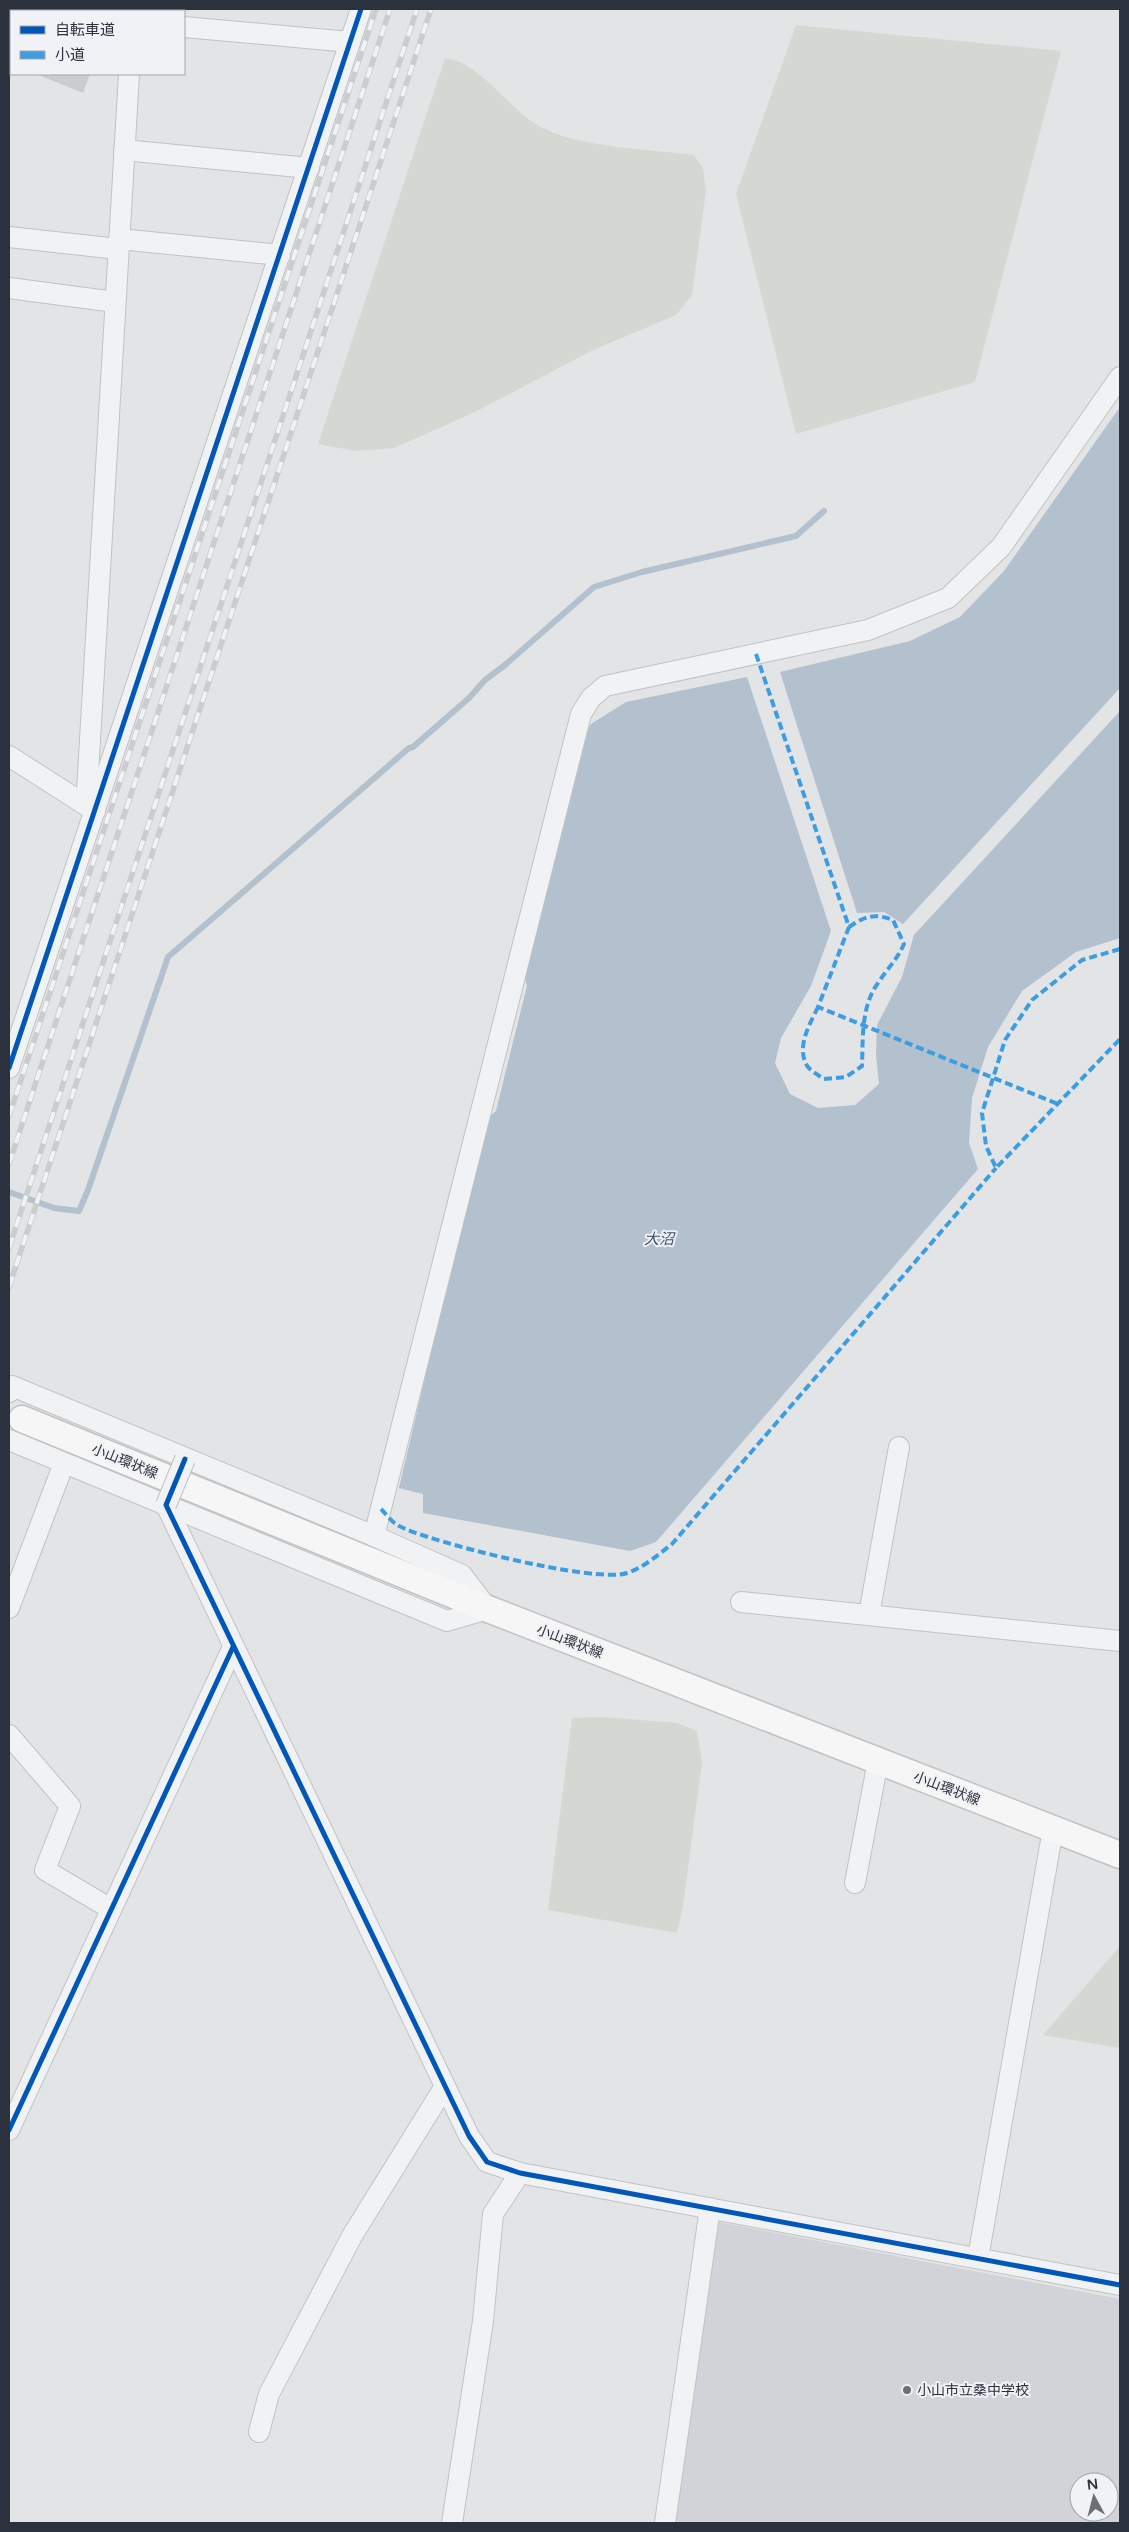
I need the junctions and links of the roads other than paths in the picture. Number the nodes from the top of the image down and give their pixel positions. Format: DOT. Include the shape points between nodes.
graph roads {
  1 [pos="361,9"];
  2 [pos="185,27"];
  3 [pos="350,42"];
  4 [pos="129,75"];
  5 [pos="124,150"];
  6 [pos="308,168"];
  7 [pos="9,237"];
  8 [pos="118,244"];
  9 [pos="280,254"];
  10 [pos="9,288"];
  11 [pos="115,302"];
  12 [pos="1120,377"];
  13 [pos="9,756"];
  14 [pos="95,811"];
  15 [pos="9,1068"];
  16 [pos="9,1392"];
  17 [pos="22,1419"];
  18 [pos="9,1440"];
  19 [pos="899,1447"];
  20 [pos="185,1459"];
  21 [pos="64,1463"];
  22 [pos="166,1505"];
  23 [pos="374,1536"];
  24 [pos="741,1602"];
  25 [pos="9,1608"];
  26 [pos="488,1609"];
  27 [pos="870,1616"];
  28 [pos="1120,1641"];
  29 [pos="233,1647"];
  30 [pos="9,1735"];
  31 [pos="878,1761"];
  32 [pos="1053,1829"];
  33 [pos="1120,1855"];
  34 [pos="855,1883"];
  35 [pos="111,1909"];
  36 [pos="445,2086"];
  37 [pos="9,2130"];
  38 [pos="520,2173"];
  39 [pos="710,2208"];
  40 [pos="978,2258"];
  41 [pos="1120,2285"];
  42 [pos="259,2432"];
  43 [pos="452,2523"];
  44 [pos="665,2523"];
  1 -- 3 [label="street"];
  2 -- 3 [label="street"];
  3 -- 6 [label="street"];
  4 -- 5 [label="street"];
  5 -- 6 [label="street"];
  5 -- 8 [label="street"];
  6 -- 9 [label="street"];
  7 -- 8 [label="street"];
  8 -- 9 [label="street"];
  8 -- 11 [label="street"];
  9 -- 14 [label="street"];
  10 -- 11 [label="street"];
  11 -- 14 [label="street" via="87,791"];
  12 -- 23 [label="street" via="1001,547 948,598 868,630 605,686 591,698 582,714"];
  13 -- 14 [label="street"];
  14 -- 15 [label="street"];
  16 -- 20 [label="street" via="12,1386"];
  17 -- 26 [label="main road, 小山環状線"];
  18 -- 21 [label="street"];
  19 -- 27 [label="street"];
  20 -- 22 [label="street, bridge"];
  20 -- 23 [label="street"];
  21 -- 22 [label="street"];
  21 -- 25 [label="street"];
  22 -- 26 [label="street" via="447,1622"];
  22 -- 29 [label="street"];
  23 -- 26 [label="street" via="462,1575"];
  24 -- 27 [label="street"];
  26 -- 31 [label="main road, 小山環状線"];
  27 -- 28 [label="street"];
  29 -- 35 [label="street"];
  29 -- 36 [label="street"];
  30 -- 35 [label="street" via="70,1806 45,1870"];
  31 -- 32 [label="main road, 小山環状線"];
  31 -- 34 [label="street"];
  32 -- 33 [label="main road, 小山環状線"];
  32 -- 40 [label="street"];
  35 -- 37 [label="street"];
  36 -- 38 [label="street" via="469,2136 486,2162"];
  36 -- 42 [label="street" via="352,2236 269,2394"];
  38 -- 39 [label="street"];
  38 -- 43 [label="street" via="494,2214 492,2224 483,2321"];
  39 -- 40 [label="street"];
  39 -- 44 [label="street"];
  40 -- 41 [label="street"];
}
